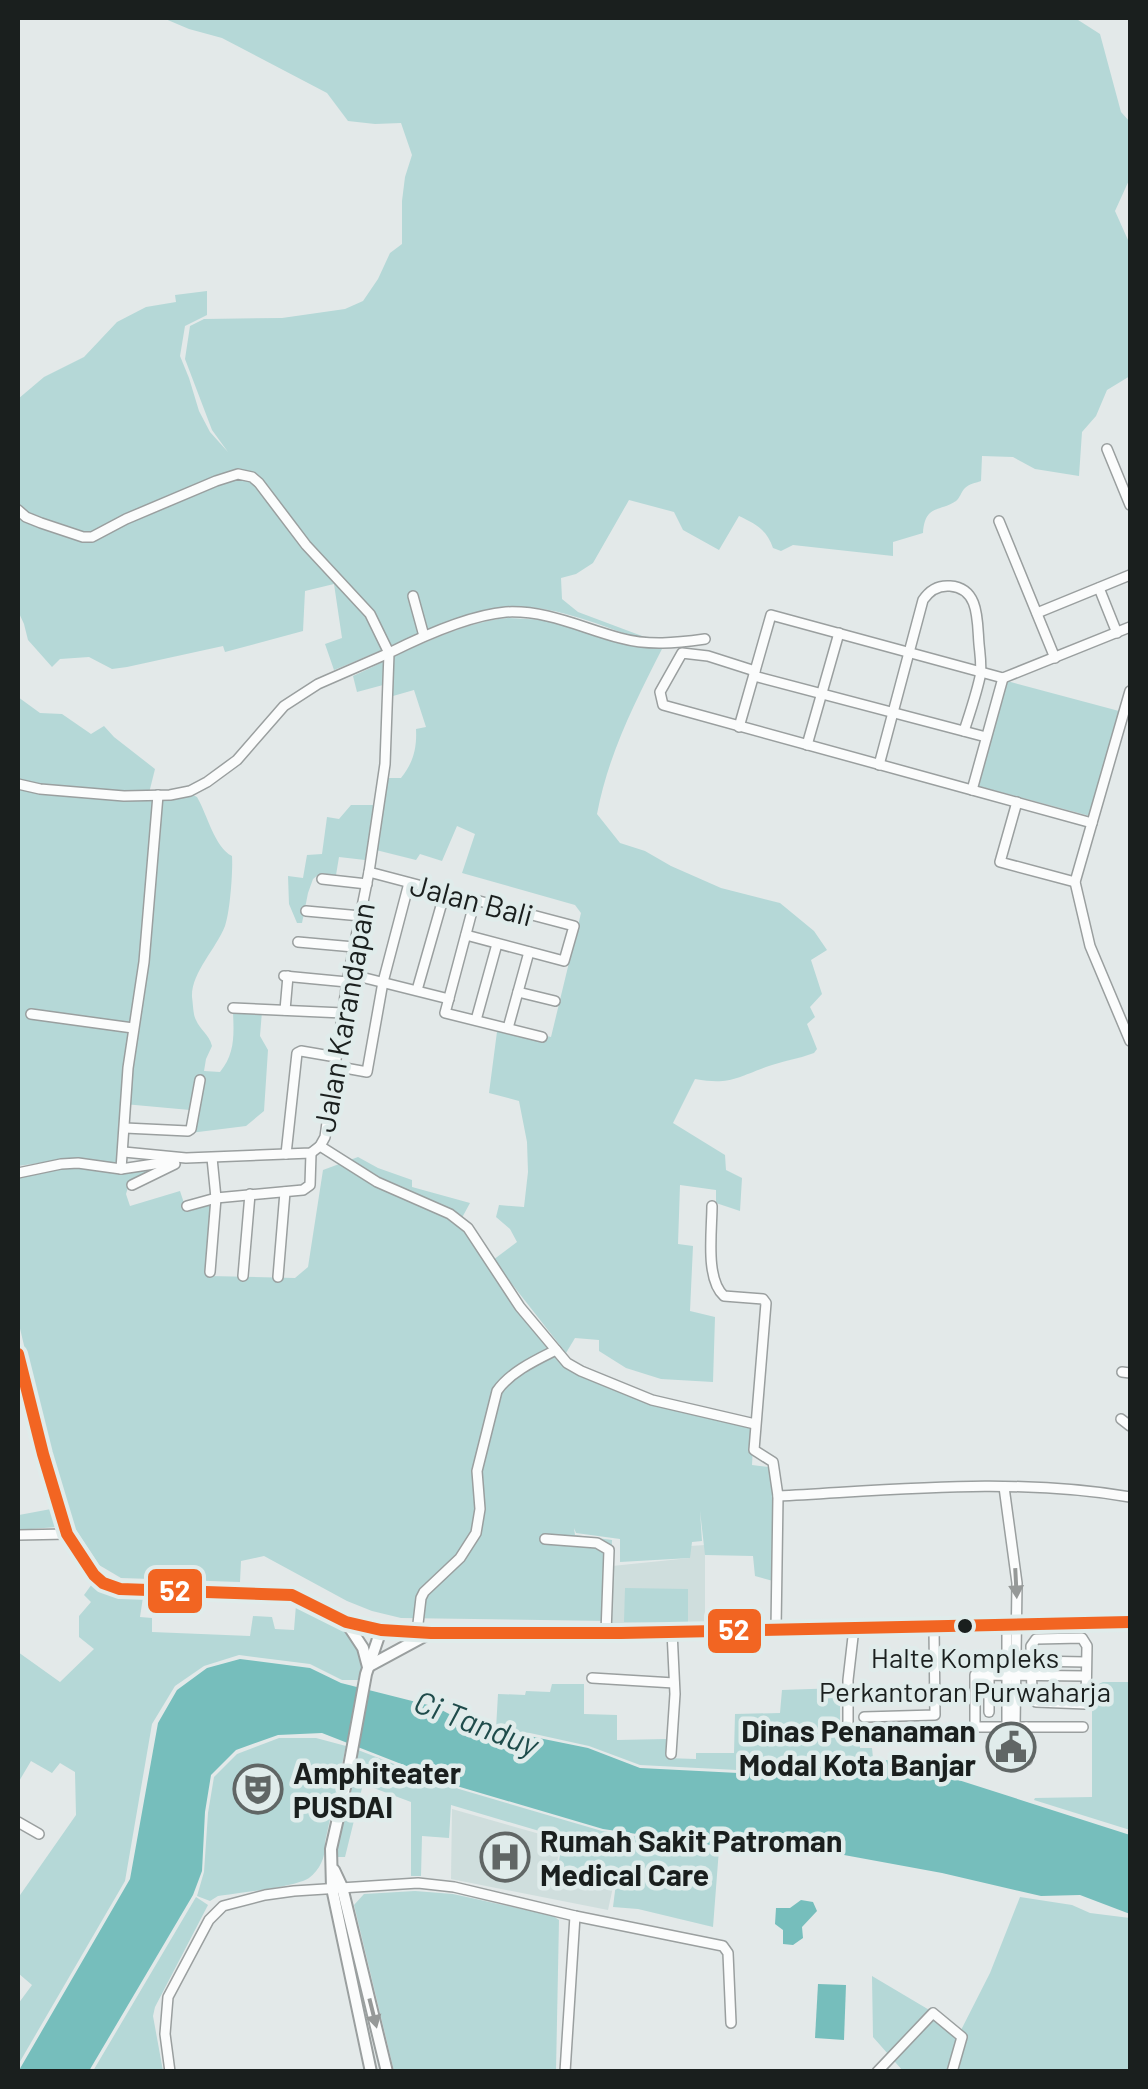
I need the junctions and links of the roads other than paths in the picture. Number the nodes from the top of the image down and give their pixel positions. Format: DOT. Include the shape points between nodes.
graph roads {
  1 [pos="1107,448"];
  2 [pos="1130,505"];
  3 [pos="18,510"];
  4 [pos="999,521"];
  5 [pos="1130,575"];
  6 [pos="1100,588"];
  7 [pos="413,596"];
  8 [pos="1037,613"];
  9 [pos="1126,631"];
  10 [pos="840,634"];
  11 [pos="424,636"];
  12 [pos="705,639"];
  13 [pos="909,652"];
  14 [pos="388,653"];
  15 [pos="1055,658"];
  16 [pos="981,672"];
  17 [pos="754,674"];
  18 [pos="1002,678"];
  19 [pos="1130,691"];
  20 [pos="822,694"];
  21 [pos="893,712"];
  22 [pos="739,727"];
  23 [pos="964,731"];
  24 [pos="986,737"];
  25 [pos="807,745"];
  26 [pos="879,765"];
  27 [pos="18,784"];
  28 [pos="972,790"];
  29 [pos="158,795"];
  30 [pos="1017,802"];
  31 [pos="1092,823"];
  32 [pos="370,872"];
  33 [pos="322,879"];
  34 [pos="409,882"];
  35 [pos="1074,882"];
  36 [pos="367,884"];
  37 [pos="446,892"];
  38 [pos="476,900"];
  39 [pos="306,911"];
  40 [pos="360,916"];
  41 [pos="466,936"];
  42 [pos="298,942"];
  43 [pos="497,944"];
  44 [pos="354,947"];
  45 [pos="529,952"];
  46 [pos="348,978"];
  47 [pos="383,982"];
  48 [pos="417,990"];
  49 [pos="518,992"];
  50 [pos="449,999"];
  51 [pos="555,1001"];
  52 [pos="233,1008"];
  53 [pos="285,1010"];
  54 [pos="343,1013"];
  55 [pos="31,1014"];
  56 [pos="476,1020"];
  57 [pos="134,1028"];
  58 [pos="508,1028"];
  59 [pos="542,1036"];
  60 [pos="1130,1041"];
  61 [pos="335,1062"];
  62 [pos="200,1080"];
  63 [pos="124,1128"];
  64 [pos="316,1150"];
  65 [pos="124,1152"];
  66 [pos="286,1154"];
  67 [pos="186,1158"];
  68 [pos="212,1158"];
  69 [pos="122,1169"];
  70 [pos="18,1173"];
  71 [pos="132,1185"];
  72 [pos="285,1192"];
  73 [pos="250,1194"];
  74 [pos="216,1198"];
  75 [pos="188,1206"];
  76 [pos="712,1206"];
  77 [pos="210,1272"];
  78 [pos="243,1276"];
  79 [pos="278,1277"];
  80 [pos="556,1350"];
  81 [pos="18,1354"];
  82 [pos="20,1371"];
  83 [pos="22,1393"];
  84 [pos="1120,1419"];
  85 [pos="755,1424"];
  86 [pos="1130,1426"];
  87 [pos="1004,1486"];
  88 [pos="778,1496"];
  89 [pos="1130,1497"];
  90 [pos="67,1534"];
  91 [pos="18,1535"];
  92 [pos="545,1539"];
  93 [pos="346,1622"];
  94 [pos="1130,1622"];
  95 [pos="1012,1626"];
  96 [pos="934,1627"];
  97 [pos="854,1628"];
  98 [pos="776,1629"];
  99 [pos="381,1630"];
  100 [pos="672,1631"];
  101 [pos="424,1632"];
  102 [pos="606,1633"];
  103 [pos="1032,1661"];
  104 [pos="1086,1662"];
  105 [pos="368,1669"];
  106 [pos="989,1675"];
  107 [pos="1012,1675"];
  108 [pos="1032,1675"];
  109 [pos="1086,1676"];
  110 [pos="592,1678"];
  111 [pos="674,1683"];
  112 [pos="989,1712"];
  113 [pos="864,1716"];
  114 [pos="1016,1727"];
  115 [pos="1083,1727"];
  116 [pos="848,1728"];
  117 [pos="671,1754"];
  118 [pos="1027,1760"];
  119 [pos="18,1822"];
  120 [pos="40,1834"];
  121 [pos="337,1887"];
  122 [pos="574,1916"];
  123 [pos="730,2022"];
  124 [pos="170,2072"];
  125 [pos="372,2072"];
  126 [pos="387,2072"];
  127 [pos="565,2072"];
  128 [pos="877,2072"];
  129 [pos="952,2072"];
  1 -- 2 [label="street"];
  3 -- 14 [label="street" via="92,536 216,481 252,477 370,614"];
  4 -- 8 [label="street"];
  5 -- 6 [label="street"];
  6 -- 8 [label="street"];
  6 -- 9 [label="street"];
  7 -- 11 [label="street"];
  8 -- 15 [label="street"];
  9 -- 15 [label="street"];
  10 -- 13 [label="street"];
  10 -- 17 [label="street" via="771,614"];
  10 -- 20 [label="street"];
  11 -- 12 [label="street" via="509,612 549,615 642,642"];
  11 -- 14 [label="street"];
  13 -- 16 [label="street"];
  13 -- 16 [label="street" via="925,596 955,587 976,606"];
  13 -- 21 [label="street"];
  14 -- 29 [label="street" via="284,706 237,760 207,782"];
  14 -- 32 [label="street, Jalan Karandapan" via="386,764"];
  15 -- 18 [label="street"];
  16 -- 18 [label="street"];
  16 -- 23 [label="street"];
  17 -- 20 [label="street"];
  17 -- 22 [label="street"];
  17 -- 22 [label="street" via="683,652 660,692 666,707"];
  18 -- 24 [label="street"];
  19 -- 31 [label="street"];
  20 -- 21 [label="street"];
  20 -- 25 [label="street"];
  21 -- 23 [label="street"];
  21 -- 26 [label="street"];
  22 -- 25 [label="street"];
  23 -- 24 [label="street"];
  24 -- 28 [label="street"];
  25 -- 26 [label="street"];
  26 -- 28 [label="street"];
  27 -- 29 [label="street"];
  28 -- 30 [label="street"];
  29 -- 57 [label="street"];
  30 -- 31 [label="street"];
  30 -- 35 [label="street" via="1000,862"];
  31 -- 35 [label="street"];
  32 -- 34 [label="street, Jalan Bali"];
  32 -- 36 [label="street, Jalan Karandapan"];
  33 -- 36 [label="street"];
  34 -- 37 [label="street, Jalan Bali"];
  34 -- 47 [label="street"];
  35 -- 60 [label="street" via="1090,946"];
  36 -- 40 [label="street, Jalan Karandapan"];
  37 -- 38 [label="street, Jalan Bali"];
  37 -- 48 [label="street"];
  38 -- 41 [label="street"];
  38 -- 45 [label="street, Jalan Bali" via="574,926 564,961"];
  39 -- 40 [label="street"];
  40 -- 44 [label="street, Jalan Karandapan"];
  41 -- 43 [label="street"];
  41 -- 50 [label="street"];
  42 -- 44 [label="street"];
  43 -- 45 [label="street"];
  43 -- 56 [label="street"];
  44 -- 46 [label="street, Jalan Karandapan"];
  45 -- 49 [label="street"];
  46 -- 47 [label="street"];
  46 -- 53 [label="street" via="286,976"];
  46 -- 54 [label="street, Jalan Karandapan"];
  47 -- 48 [label="street"];
  47 -- 61 [label="street" via="367,1072"];
  48 -- 50 [label="street"];
  49 -- 51 [label="street"];
  49 -- 58 [label="street"];
  50 -- 56 [label="street" via="445,1013"];
  52 -- 53 [label="street"];
  53 -- 54 [label="street"];
  54 -- 61 [label="street, Jalan Karandapan"];
  55 -- 57 [label="street"];
  56 -- 58 [label="street"];
  57 -- 63 [label="street"];
  58 -- 59 [label="street"];
  61 -- 64 [label="street, Jalan Karandapan" via="325,1137"];
  61 -- 66 [label="street" via="300,1051 296,1056"];
  62 -- 63 [label="street" via="188,1132"];
  63 -- 65 [label="street"];
  64 -- 66 [label="street, Jalan Karandapan"];
  64 -- 72 [label="street" via="310,1185"];
  64 -- 80 [label="street" via="460,1221"];
  65 -- 67 [label="street"];
  65 -- 69 [label="street"];
  66 -- 68 [label="street, Jalan Karandapan"];
  67 -- 68 [label="street, Jalan Karandapan"];
  67 -- 69 [label="street"];
  67 -- 71 [label="street"];
  68 -- 74 [label="street"];
  69 -- 70 [label="street" via="78,1163"];
  72 -- 73 [label="street"];
  72 -- 79 [label="street"];
  73 -- 74 [label="street"];
  73 -- 78 [label="street"];
  74 -- 75 [label="street"];
  74 -- 77 [label="street"];
  76 -- 85 [label="street" via="716,1286 722,1295 766,1304"];
  80 -- 85 [label="street" via="580,1371 652,1400"];
  80 -- 101 [label="street" via="500,1384 477,1471 476,1533 424,1592"];
  81 -- 82 [label="highway"];
  82 -- 83 [label="highway"];
  83 -- 90 [label="highway"];
  84 -- 86 [label="street"];
  85 -- 88 [label="street" via="754,1450 773,1462"];
  87 -- 88 [label="street"];
  87 -- 89 [label="street"];
  87 -- 95 [label="street, one-way" via="1018,1583"];
  88 -- 98 [label="street"];
  90 -- 91 [label="street"];
  90 -- 93 [label="highway" via="94,1576 120,1589 292,1595"];
  92 -- 102 [label="street" via="609,1550"];
  93 -- 99 [label="highway"];
  93 -- 105 [label="main road"];
  94 -- 95 [label="highway"];
  95 -- 96 [label="highway"];
  95 -- 107 [label="street"];
  96 -- 97 [label="highway"];
  96 -- 113 [label="street" via="936,1715"];
  97 -- 98 [label="highway"];
  97 -- 116 [label="street"];
  98 -- 100 [label="highway"];
  99 -- 101 [label="highway"];
  99 -- 105 [label="main road"];
  100 -- 102 [label="highway"];
  100 -- 111 [label="street"];
  101 -- 102 [label="highway"];
  101 -- 105 [label="main road"];
  103 -- 104 [label="street"];
  103 -- 104 [label="street" via="1036,1639 1082,1638"];
  103 -- 108 [label="street"];
  104 -- 109 [label="street"];
  105 -- 121 [label="main road" via="331,1849"];
  106 -- 107 [label="street"];
  106 -- 112 [label="street"];
  106 -- 114 [label="street" via="975,1675 976,1727"];
  107 -- 108 [label="street"];
  107 -- 114 [label="street"];
  108 -- 109 [label="street"];
  108 -- 109 [label="street" via="1032,1697 1040,1704 1086,1704"];
  110 -- 111 [label="street"];
  111 -- 117 [label="street"];
  114 -- 115 [label="street"];
  114 -- 118 [label="street"];
  119 -- 120 [label="street"];
  121 -- 122 [label="street" via="454,1887"];
  121 -- 124 [label="street" via="243,1900 216,1911 168,1997"];
  121 -- 125 [label="main road"];
  121 -- 126 [label="main road, one-way"];
  122 -- 123 [label="street" via="723,1946"];
  122 -- 127 [label="street"];
  128 -- 129 [label="street" via="933,2013 962,2037"];
}
